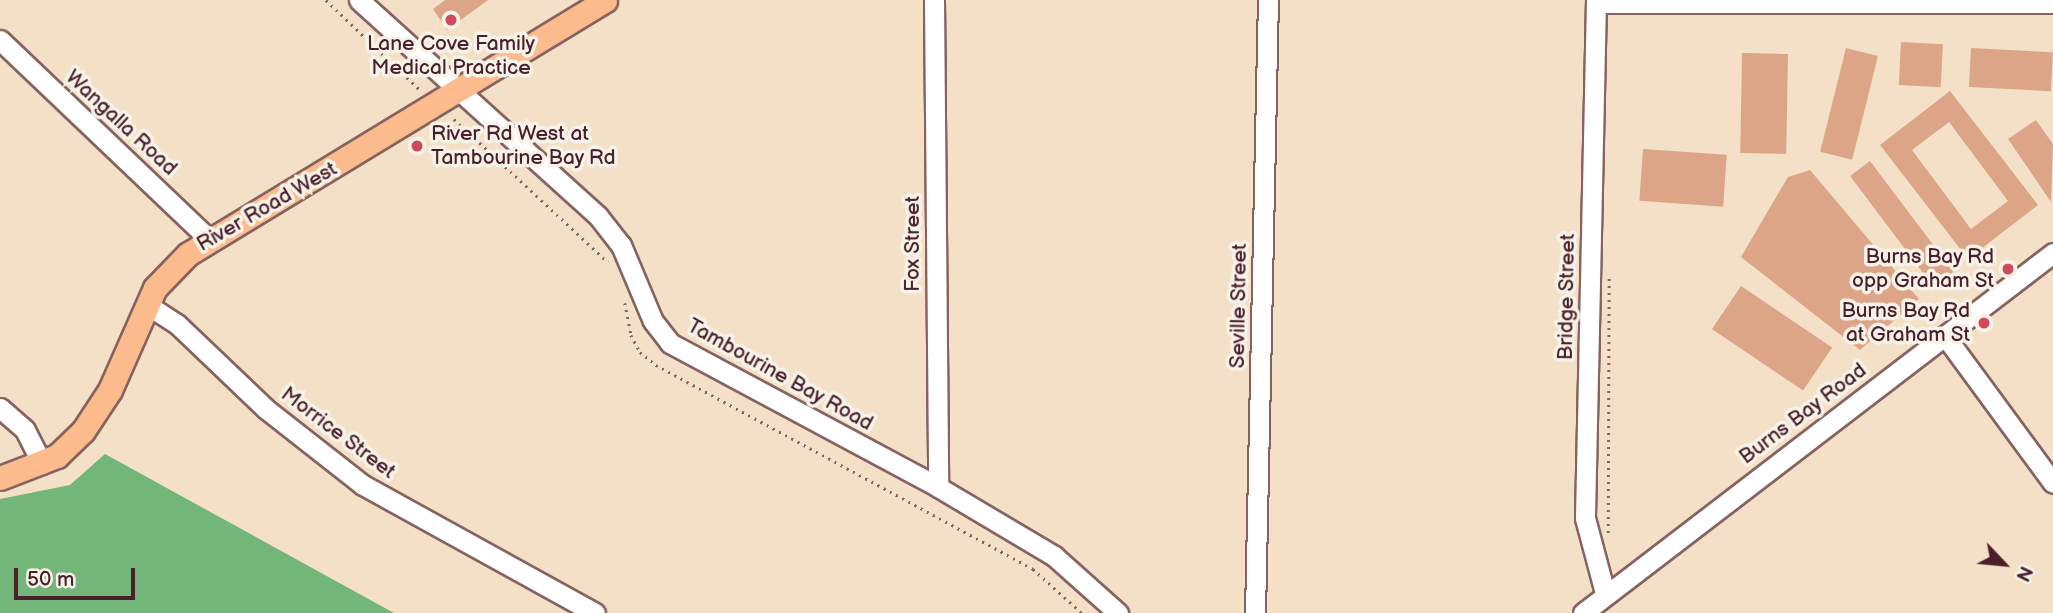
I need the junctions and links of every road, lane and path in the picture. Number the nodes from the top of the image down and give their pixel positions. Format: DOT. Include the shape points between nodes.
graph roads {
  1 [pos="326,0"];
  2 [pos="359,0"];
  3 [pos="606,0"];
  4 [pos="934,0"];
  5 [pos="1268,0"];
  6 [pos="1596,2"];
  7 [pos="2053,3"];
  8 [pos="0,40"];
  9 [pos="422,92"];
  10 [pos="459,93"];
  11 [pos="210,240"];
  12 [pos="2053,253"];
  13 [pos="146,304"];
  14 [pos="1609,329"];
  15 [pos="1945,335"];
  16 [pos="0,408"];
  17 [pos="42,464"];
  18 [pos="0,478"];
  19 [pos="2053,483"];
  20 [pos="938,487"];
  21 [pos="1608,534"];
  22 [pos="1605,593"];
  23 [pos="595,613"];
  24 [pos="1118,613"];
  25 [pos="1255,613"];
  26 [pos="1583,613"];
  1 -- 9 [label="path"];
  2 -- 10 [label="street, Tambourine Bay Road"];
  3 -- 10 [label="main road, River Road West"];
  4 -- 20 [label="street, Fox Street"];
  5 -- 25 [label="street, Seville Street"];
  6 -- 7 [label="street"];
  6 -- 22 [label="street, Bridge Street" via="1585,518"];
  8 -- 11 [label="street, Wangalla Road"];
  10 -- 11 [label="main road, River Road West"];
  10 -- 20 [label="street, Tambourine Bay Road" via="598,216 621,245 653,321 670,343"];
  11 -- 13 [label="main road, River Road West" via="165,275"];
  12 -- 15 [label="street, Burns Bay Road"];
  13 -- 17 [label="main road, River Road West" via="96,414 70,444"];
  13 -- 23 [label="street, Morrice Street" via="177,324 266,409 363,485"];
  14 -- 21 [label="path"];
  15 -- 19 [label="street"];
  15 -- 22 [label="street, Burns Bay Road"];
  16 -- 17 [label="street" via="25,430"];
  17 -- 18 [label="main road, River Road West"];
  20 -- 24 [label="street, Tambourine Bay Road" via="1054,556"];
  22 -- 26 [label="street, Burns Bay Road"];
}
